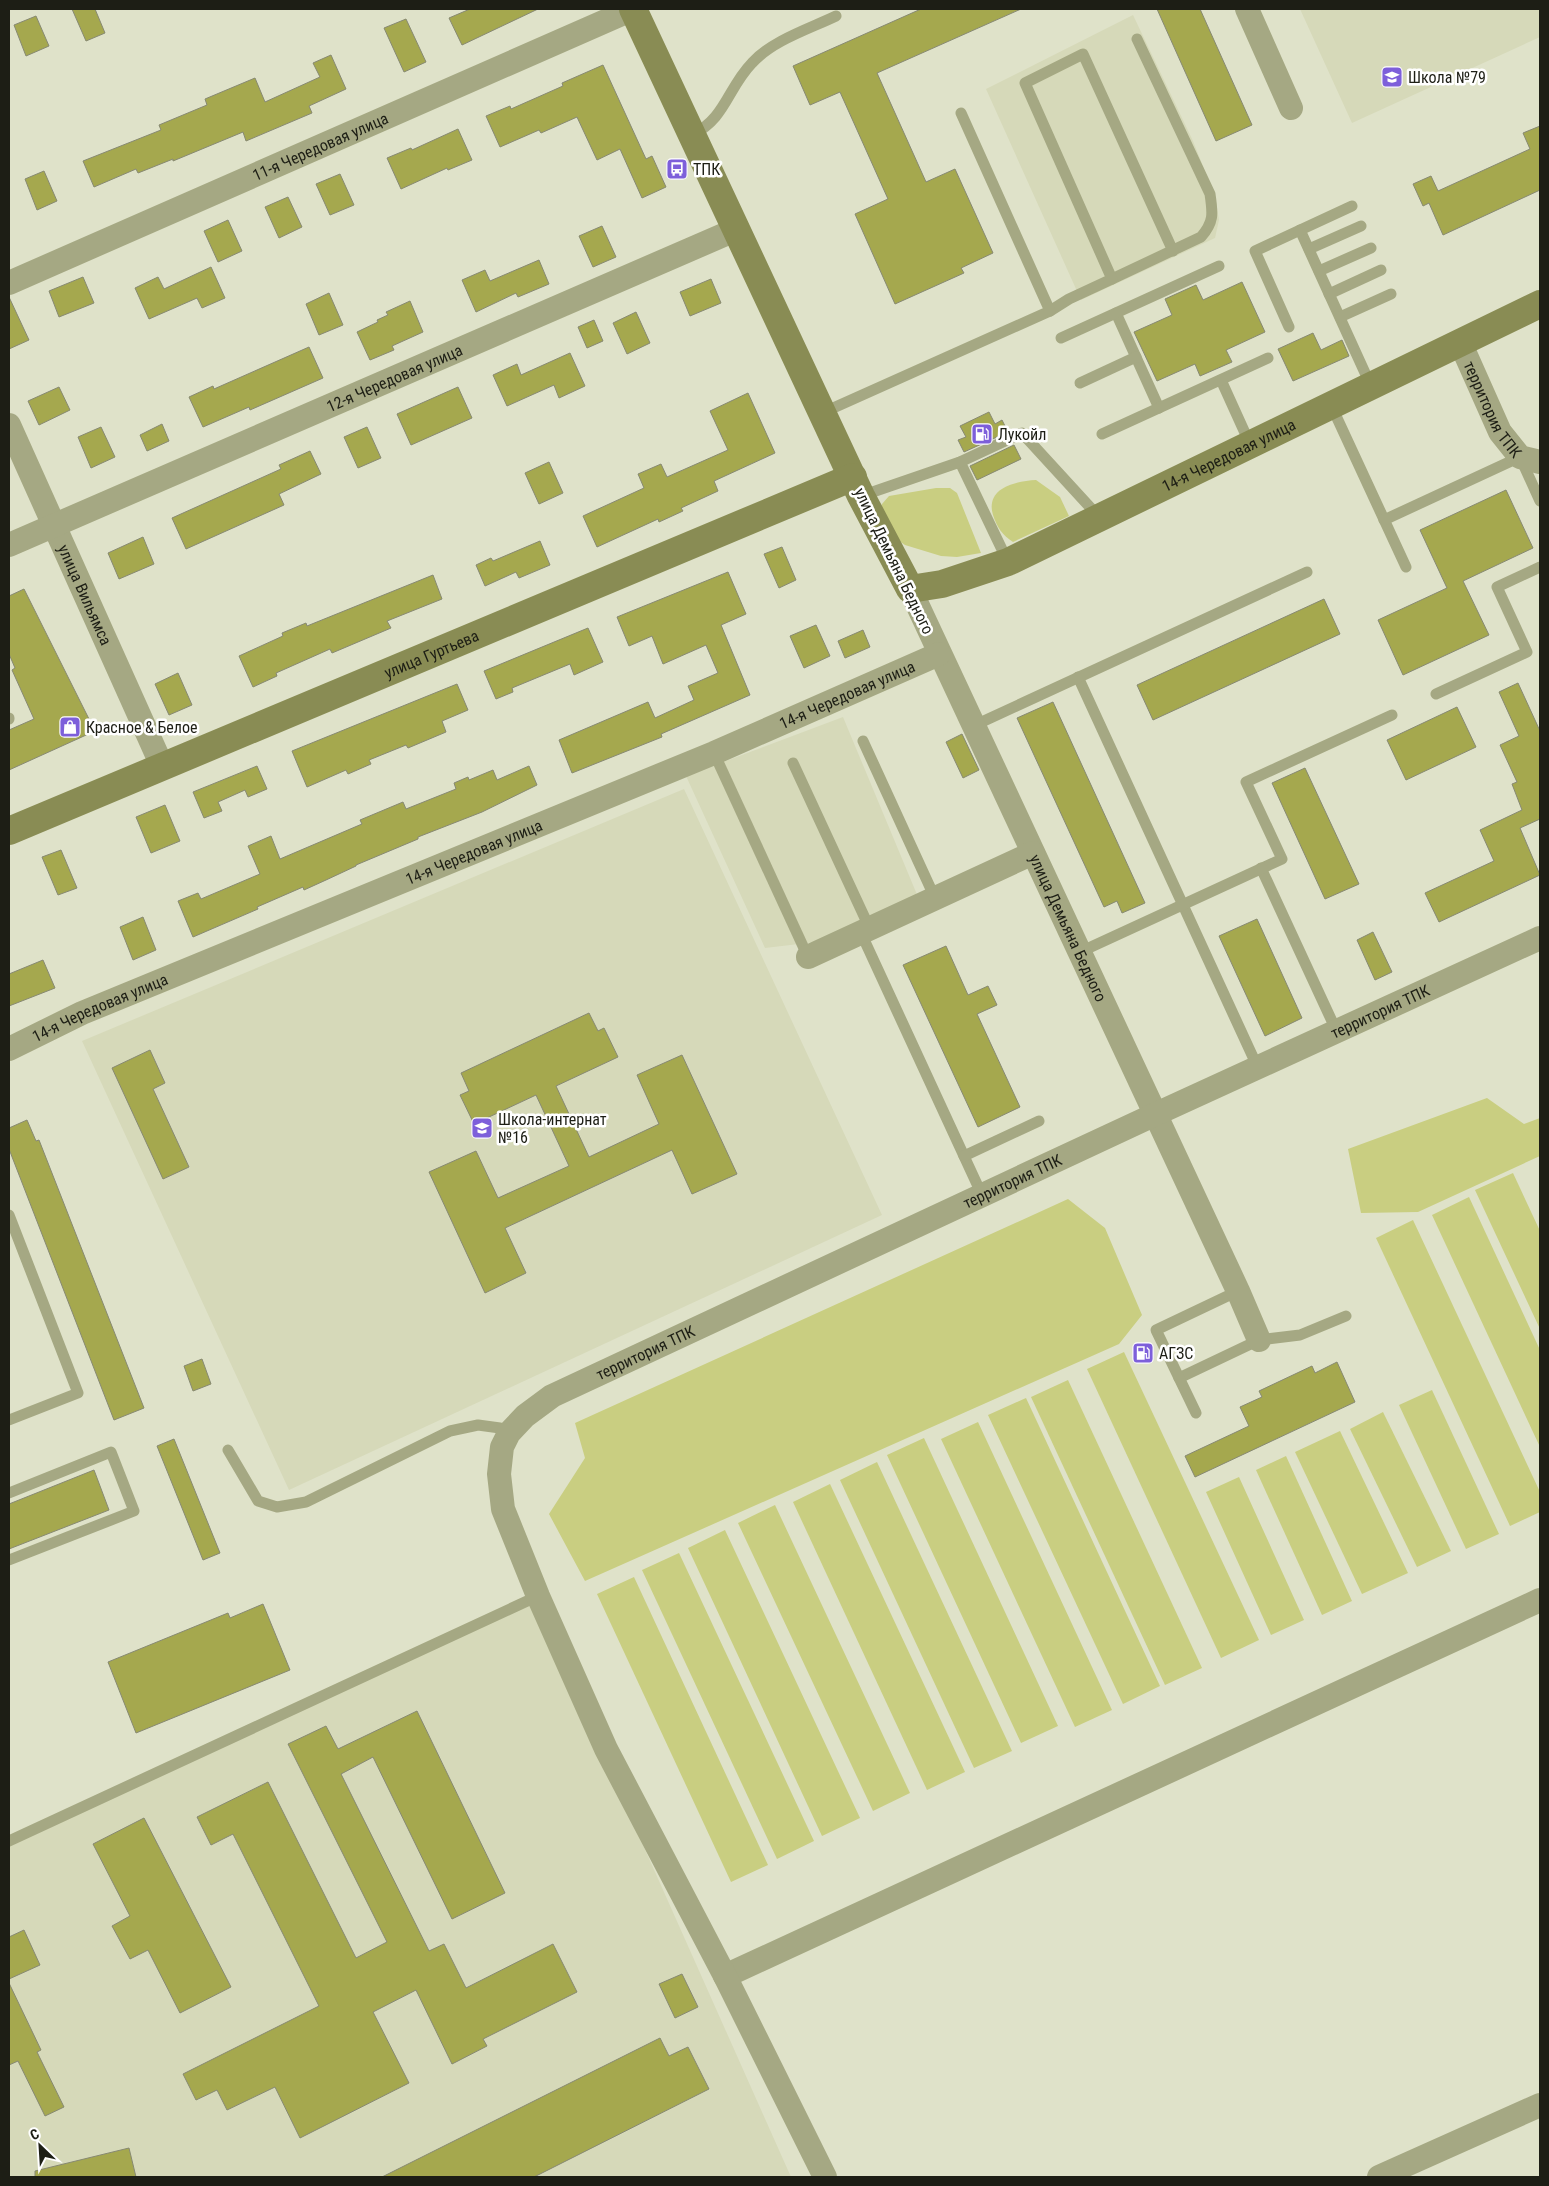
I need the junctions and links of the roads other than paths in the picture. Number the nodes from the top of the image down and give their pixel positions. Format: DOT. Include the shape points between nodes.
graph roads {
  1 [pos="633,9"];
  2 [pos="1247,9"];
  3 [pos="836,16"];
  4 [pos="1137,39"];
  5 [pos="1291,108"];
  6 [pos="961,113"];
  7 [pos="692,135"];
  8 [pos="1352,206"];
  9 [pos="1361,226"];
  10 [pos="735,230"];
  11 [pos="1300,230"];
  12 [pos="1371,248"];
  13 [pos="1309,249"];
  14 [pos="1173,251"];
  15 [pos="1219,266"];
  16 [pos="1381,270"];
  17 [pos="1319,271"];
  18 [pos="1112,279"];
  19 [pos="9,283"];
  20 [pos="1329,294"];
  21 [pos="1392,294"];
  22 [pos="1540,304"];
  23 [pos="1050,311"];
  24 [pos="1116,313"];
  25 [pos="1340,317"];
  26 [pos="1290,327"];
  27 [pos="1061,338"];
  28 [pos="1460,342"];
  29 [pos="1136,357"];
  30 [pos="1268,358"];
  31 [pos="1221,380"];
  32 [pos="1080,382"];
  33 [pos="1371,386"];
  34 [pos="1331,405"];
  35 [pos="1160,408"];
  36 [pos="822,413"];
  37 [pos="9,425"];
  38 [pos="1102,434"];
  39 [pos="1250,444"];
  40 [pos="1530,459"];
  41 [pos="960,462"];
  42 [pos="857,487"];
  43 [pos="1540,502"];
  44 [pos="1100,518"];
  45 [pos="1384,520"];
  46 [pos="52,524"];
  47 [pos="9,544"];
  48 [pos="1008,562"];
  49 [pos="1406,567"];
  50 [pos="1540,567"];
  51 [pos="1307,572"];
  52 [pos="910,589"];
  53 [pos="939,654"];
  54 [pos="1078,678"];
  55 [pos="1436,694"];
  56 [pos="1392,715"];
  57 [pos="973,726"];
  58 [pos="863,741"];
  59 [pos="714,753"];
  60 [pos="793,763"];
  61 [pos="162,766"];
  62 [pos="9,831"];
  63 [pos="1033,853"];
  64 [pos="1261,868"];
  65 [pos="935,898"];
  66 [pos="1182,904"];
  67 [pos="865,931"];
  68 [pos="1540,938"];
  69 [pos="1080,952"];
  70 [pos="808,957"];
  71 [pos="1337,1032"];
  72 [pos="9,1049"];
  73 [pos="1258,1068"];
  74 [pos="1156,1114"];
  75 [pos="1039,1121"];
  76 [pos="964,1156"];
  77 [pos="982,1195"];
  78 [pos="9,1215"];
  79 [pos="1238,1291"];
  80 [pos="1346,1316"];
  81 [pos="1259,1340"];
  82 [pos="1179,1378"];
  83 [pos="1196,1413"];
  84 [pos="9,1420"];
  85 [pos="506,1440"];
  86 [pos="228,1450"];
  87 [pos="9,1493"];
  88 [pos="9,1560"];
  89 [pos="538,1596"];
  90 [pos="1540,1600"];
  91 [pos="9,1841"];
  92 [pos="724,1976"];
  93 [pos="1540,2104"];
  94 [pos="825,2177"];
  95 [pos="1378,2177"];
  1 -- 7 [label="main road, улица Демьяна Бедного"];
  1 -- 19 [label="street, 11-я Чередовая улица"];
  2 -- 5 [label="street"];
  3 -- 7 [label="lane" via="772,47 753,61 738,78 715,118 706,128"];
  4 -- 14 [label="lane" via="1210,194 1210,226 1201,238"];
  6 -- 23 [label="lane"];
  7 -- 10 [label="main road, улица Демьяна Бедного"];
  8 -- 11 [label="lane"];
  9 -- 13 [label="lane"];
  10 -- 36 [label="main road, улица Демьяна Бедного"];
  10 -- 46 [label="street, 12-я Чередовая улица"];
  11 -- 13 [label="lane"];
  11 -- 26 [label="lane" via="1255,251"];
  12 -- 17 [label="lane"];
  13 -- 17 [label="lane"];
  14 -- 18 [label="lane"];
  14 -- 18 [label="lane" via="1083,54 1025,83"];
  15 -- 24 [label="lane"];
  16 -- 20 [label="lane"];
  17 -- 20 [label="lane"];
  18 -- 23 [label="lane"];
  20 -- 25 [label="lane"];
  21 -- 25 [label="lane"];
  22 -- 28 [label="main road, 14-я Чередовая улица"];
  23 -- 36 [label="lane"];
  24 -- 27 [label="lane"];
  24 -- 29 [label="lane"];
  25 -- 33 [label="lane"];
  28 -- 33 [label="main road, 14-я Чередовая улица"];
  28 -- 40 [label="street, территория ТПК" via="1500,432"];
  29 -- 32 [label="lane"];
  29 -- 35 [label="lane"];
  30 -- 31 [label="lane"];
  31 -- 35 [label="lane"];
  31 -- 39 [label="lane"];
  33 -- 34 [label="main road, 14-я Чередовая улица"];
  34 -- 39 [label="main road, 14-я Чередовая улица"];
  34 -- 45 [label="lane"];
  35 -- 38 [label="lane"];
  36 -- 42 [label="main road, улица Демьяна Бедного"];
  37 -- 46 [label="street, улица Вильямса"];
  39 -- 44 [label="main road, 14-я Чередовая улица"];
  40 -- 43 [label="lane"];
  40 -- 45 [label="lane"];
  41 -- 42 [label="lane"];
  41 -- 44 [label="lane" via="1022,433"];
  41 -- 48 [label="lane"];
  42 -- 52 [label="main road, улица Демьяна Бедного"];
  42 -- 61 [label="main road, улица Гуртьева"];
  44 -- 48 [label="main road, 14-я Чередовая улица"];
  45 -- 49 [label="lane"];
  46 -- 47 [label="street, 12-я Чередовая улица"];
  46 -- 61 [label="street, улица Вильямса"];
  48 -- 52 [label="main road, 14-я Чередовая улица" via="942,584"];
  50 -- 55 [label="lane" via="1497,587 1527,652"];
  51 -- 54 [label="lane"];
  52 -- 53 [label="street, улица Демьяна Бедного"];
  53 -- 57 [label="street, улица Демьяна Бедного"];
  53 -- 59 [label="street, 14-я Чередовая улица"];
  54 -- 57 [label="lane"];
  54 -- 66 [label="lane"];
  56 -- 64 [label="lane" via="1246,782 1282,858"];
  57 -- 63 [label="street, улица Демьяна Бедного"];
  58 -- 65 [label="lane"];
  59 -- 70 [label="lane"];
  59 -- 72 [label="street, 14-я Чередовая улица" via="82,1013"];
  60 -- 67 [label="lane"];
  61 -- 62 [label="main road, улица Гуртьева"];
  63 -- 65 [label="street"];
  63 -- 69 [label="street, улица Демьяна Бедного"];
  64 -- 66 [label="lane"];
  64 -- 71 [label="lane"];
  65 -- 67 [label="street"];
  66 -- 69 [label="lane"];
  66 -- 73 [label="lane"];
  67 -- 70 [label="street"];
  67 -- 76 [label="lane"];
  68 -- 71 [label="street, территория ТПК"];
  69 -- 74 [label="street, улица Демьяна Бедного"];
  71 -- 73 [label="street, территория ТПК"];
  73 -- 74 [label="street, территория ТПК"];
  74 -- 77 [label="street, территория ТПК"];
  74 -- 79 [label="street, улица Демьяна Бедного"];
  75 -- 76 [label="lane"];
  76 -- 77 [label="lane"];
  77 -- 85 [label="street, территория ТПК" via="552,1396 525,1416"];
  78 -- 84 [label="lane" via="78,1393"];
  79 -- 81 [label="street, улица Демьяна Бедного"];
  79 -- 82 [label="lane" via="1156,1330"];
  80 -- 81 [label="lane" via="1300,1335"];
  81 -- 82 [label="lane"];
  82 -- 83 [label="lane"];
  85 -- 86 [label="lane" via="500,1428 478,1425 450,1431 306,1502 277,1507 258,1500"];
  85 -- 89 [label="street" via="499,1474 503,1509"];
  87 -- 88 [label="lane" via="111,1452 134,1512"];
  89 -- 91 [label="lane"];
  89 -- 92 [label="street" via="606,1748"];
  90 -- 92 [label="street"];
  92 -- 94 [label="street"];
  93 -- 95 [label="street"];
}
